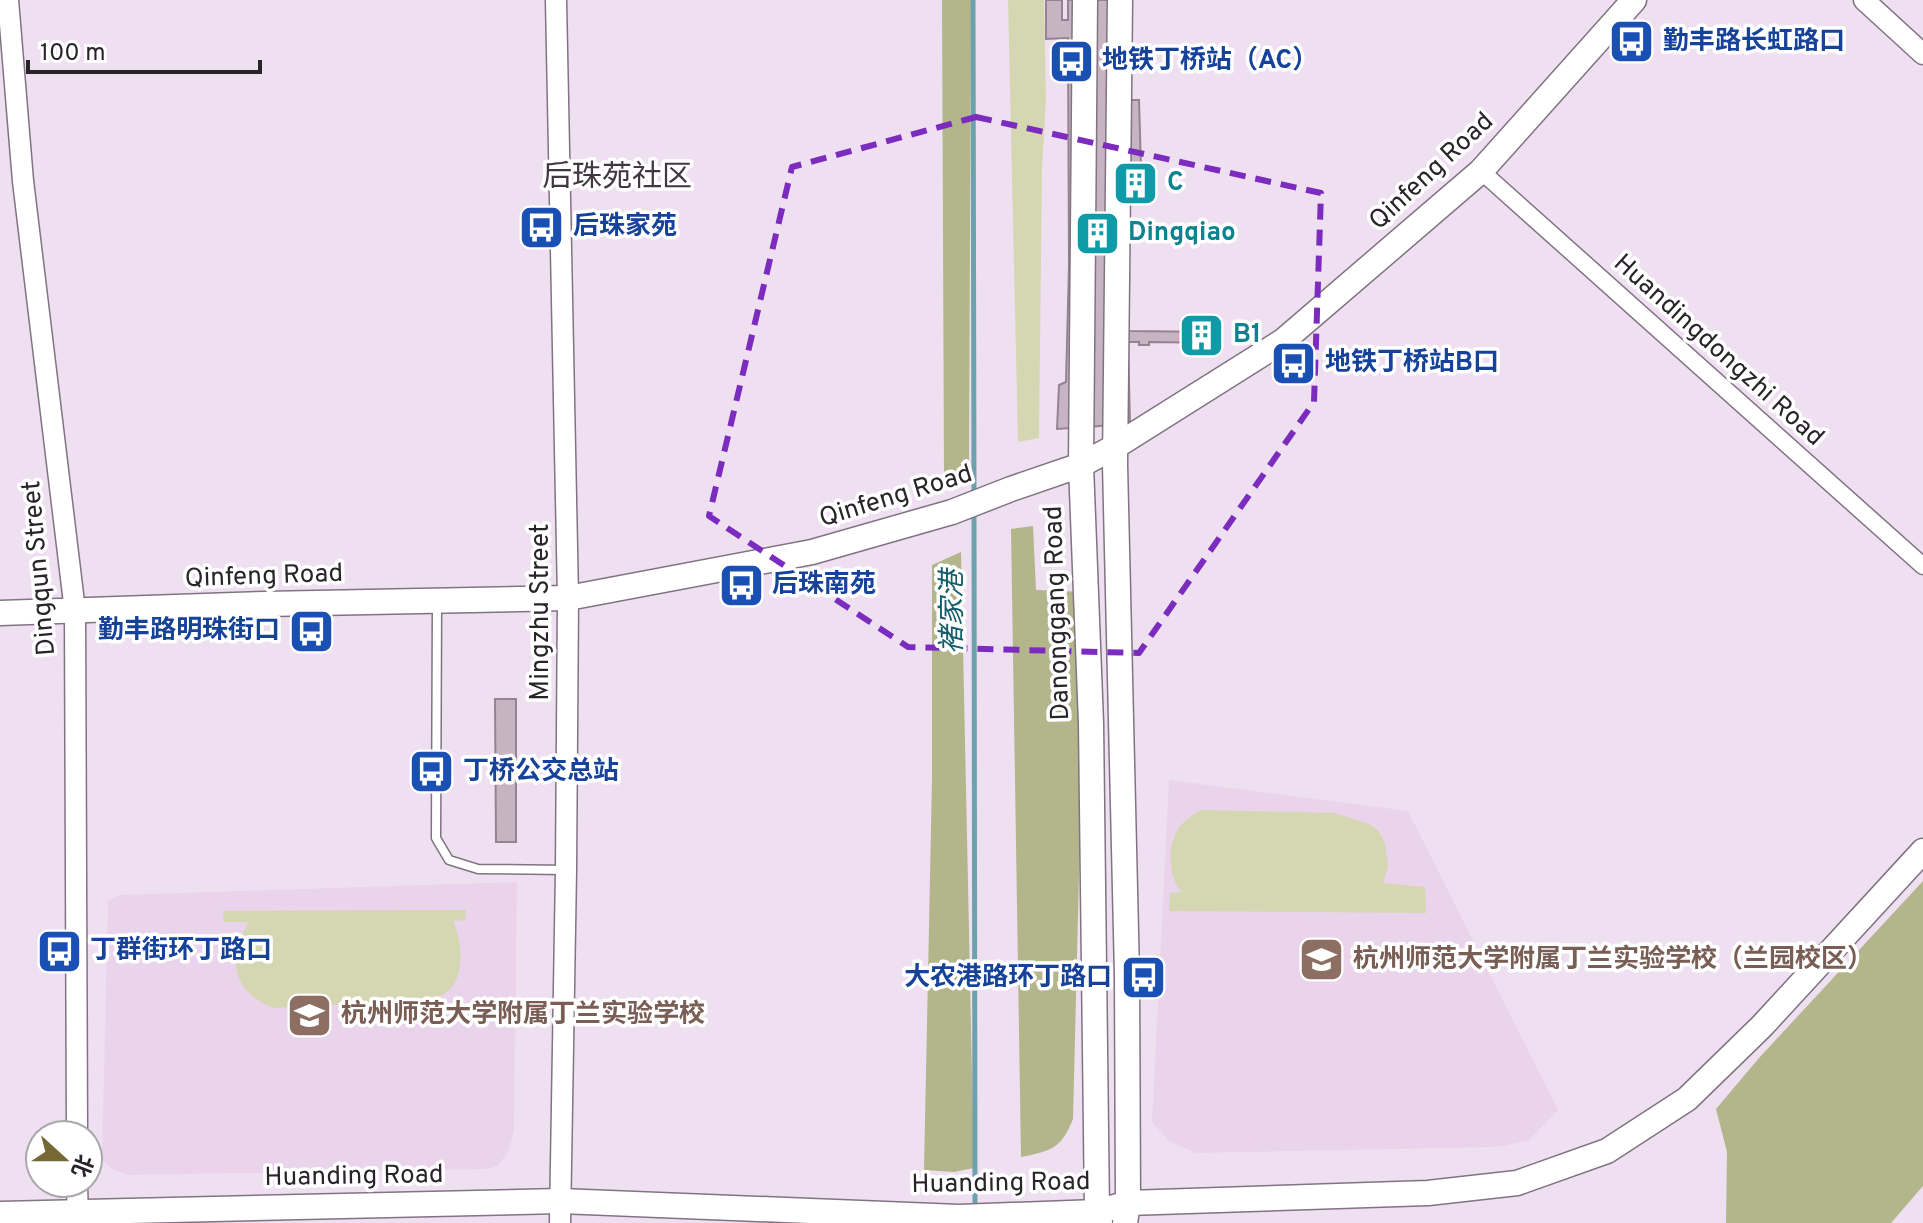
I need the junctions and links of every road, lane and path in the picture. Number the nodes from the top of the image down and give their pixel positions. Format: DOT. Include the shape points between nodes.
graph roads {
  1 [pos="8,0"];
  2 [pos="556,0"];
  3 [pos="1085,0"];
  4 [pos="1120,0"];
  5 [pos="1634,0"];
  6 [pos="1864,0"];
  7 [pos="1923,54"];
  8 [pos="1481,171"];
  9 [pos="1116,446"];
  10 [pos="1081,465"];
  11 [pos="1923,566"];
  12 [pos="568,598"];
  13 [pos="437,600"];
  14 [pos="75,611"];
  15 [pos="0,613"];
  16 [pos="1923,851"];
  17 [pos="566,870"];
  18 [pos="77,1119"];
  19 [pos="560,1212"];
  20 [pos="1127,1213"];
  21 [pos="0,1214"];
  22 [pos="77,1217"];
  23 [pos="1098,1218"];
  1 -- 14 [label="street, Dingqun Street" via="23,181"];
  2 -- 12 [label="street, Mingzhu Street"];
  3 -- 10 [label="main road, Danonggang Road"];
  4 -- 9 [label="main road"];
  5 -- 8 [label="main road, Qinfeng Road"];
  6 -- 7 [label="street"];
  8 -- 9 [label="main road, Qinfeng Road" via="1283,341"];
  8 -- 11 [label="street, Huandingdongzhi Road"];
  9 -- 10 [label="main road, Qinfeng Road"];
  9 -- 20 [label="main road"];
  10 -- 12 [label="main road, Qinfeng Road" via="952,512 812,552"];
  10 -- 23 [label="main road, Danonggang Road" via="1091,723"];
  12 -- 13 [label="main road, Qinfeng Road"];
  12 -- 17 [label="street, Mingzhu Street"];
  13 -- 14 [label="main road, Qinfeng Road"];
  13 -- 17 [label="lane" via="436,838 449,860 478,869"];
  14 -- 15 [label="main road, Qinfeng Road"];
  14 -- 18 [label="street, Dingqun Street"];
  16 -- 20 [label="main road, Huanding Road" via="1762,1026 1687,1099 1607,1151 1517,1183"];
  17 -- 19 [label="street, Mingzhu Street"];
  19 -- 22 [label="main road, Huanding Road"];
  19 -- 23 [label="main road, Huanding Road"];
  20 -- 23 [label="main road, Huanding Road"];
  21 -- 22 [label="main road, Huanding Road"];
}
